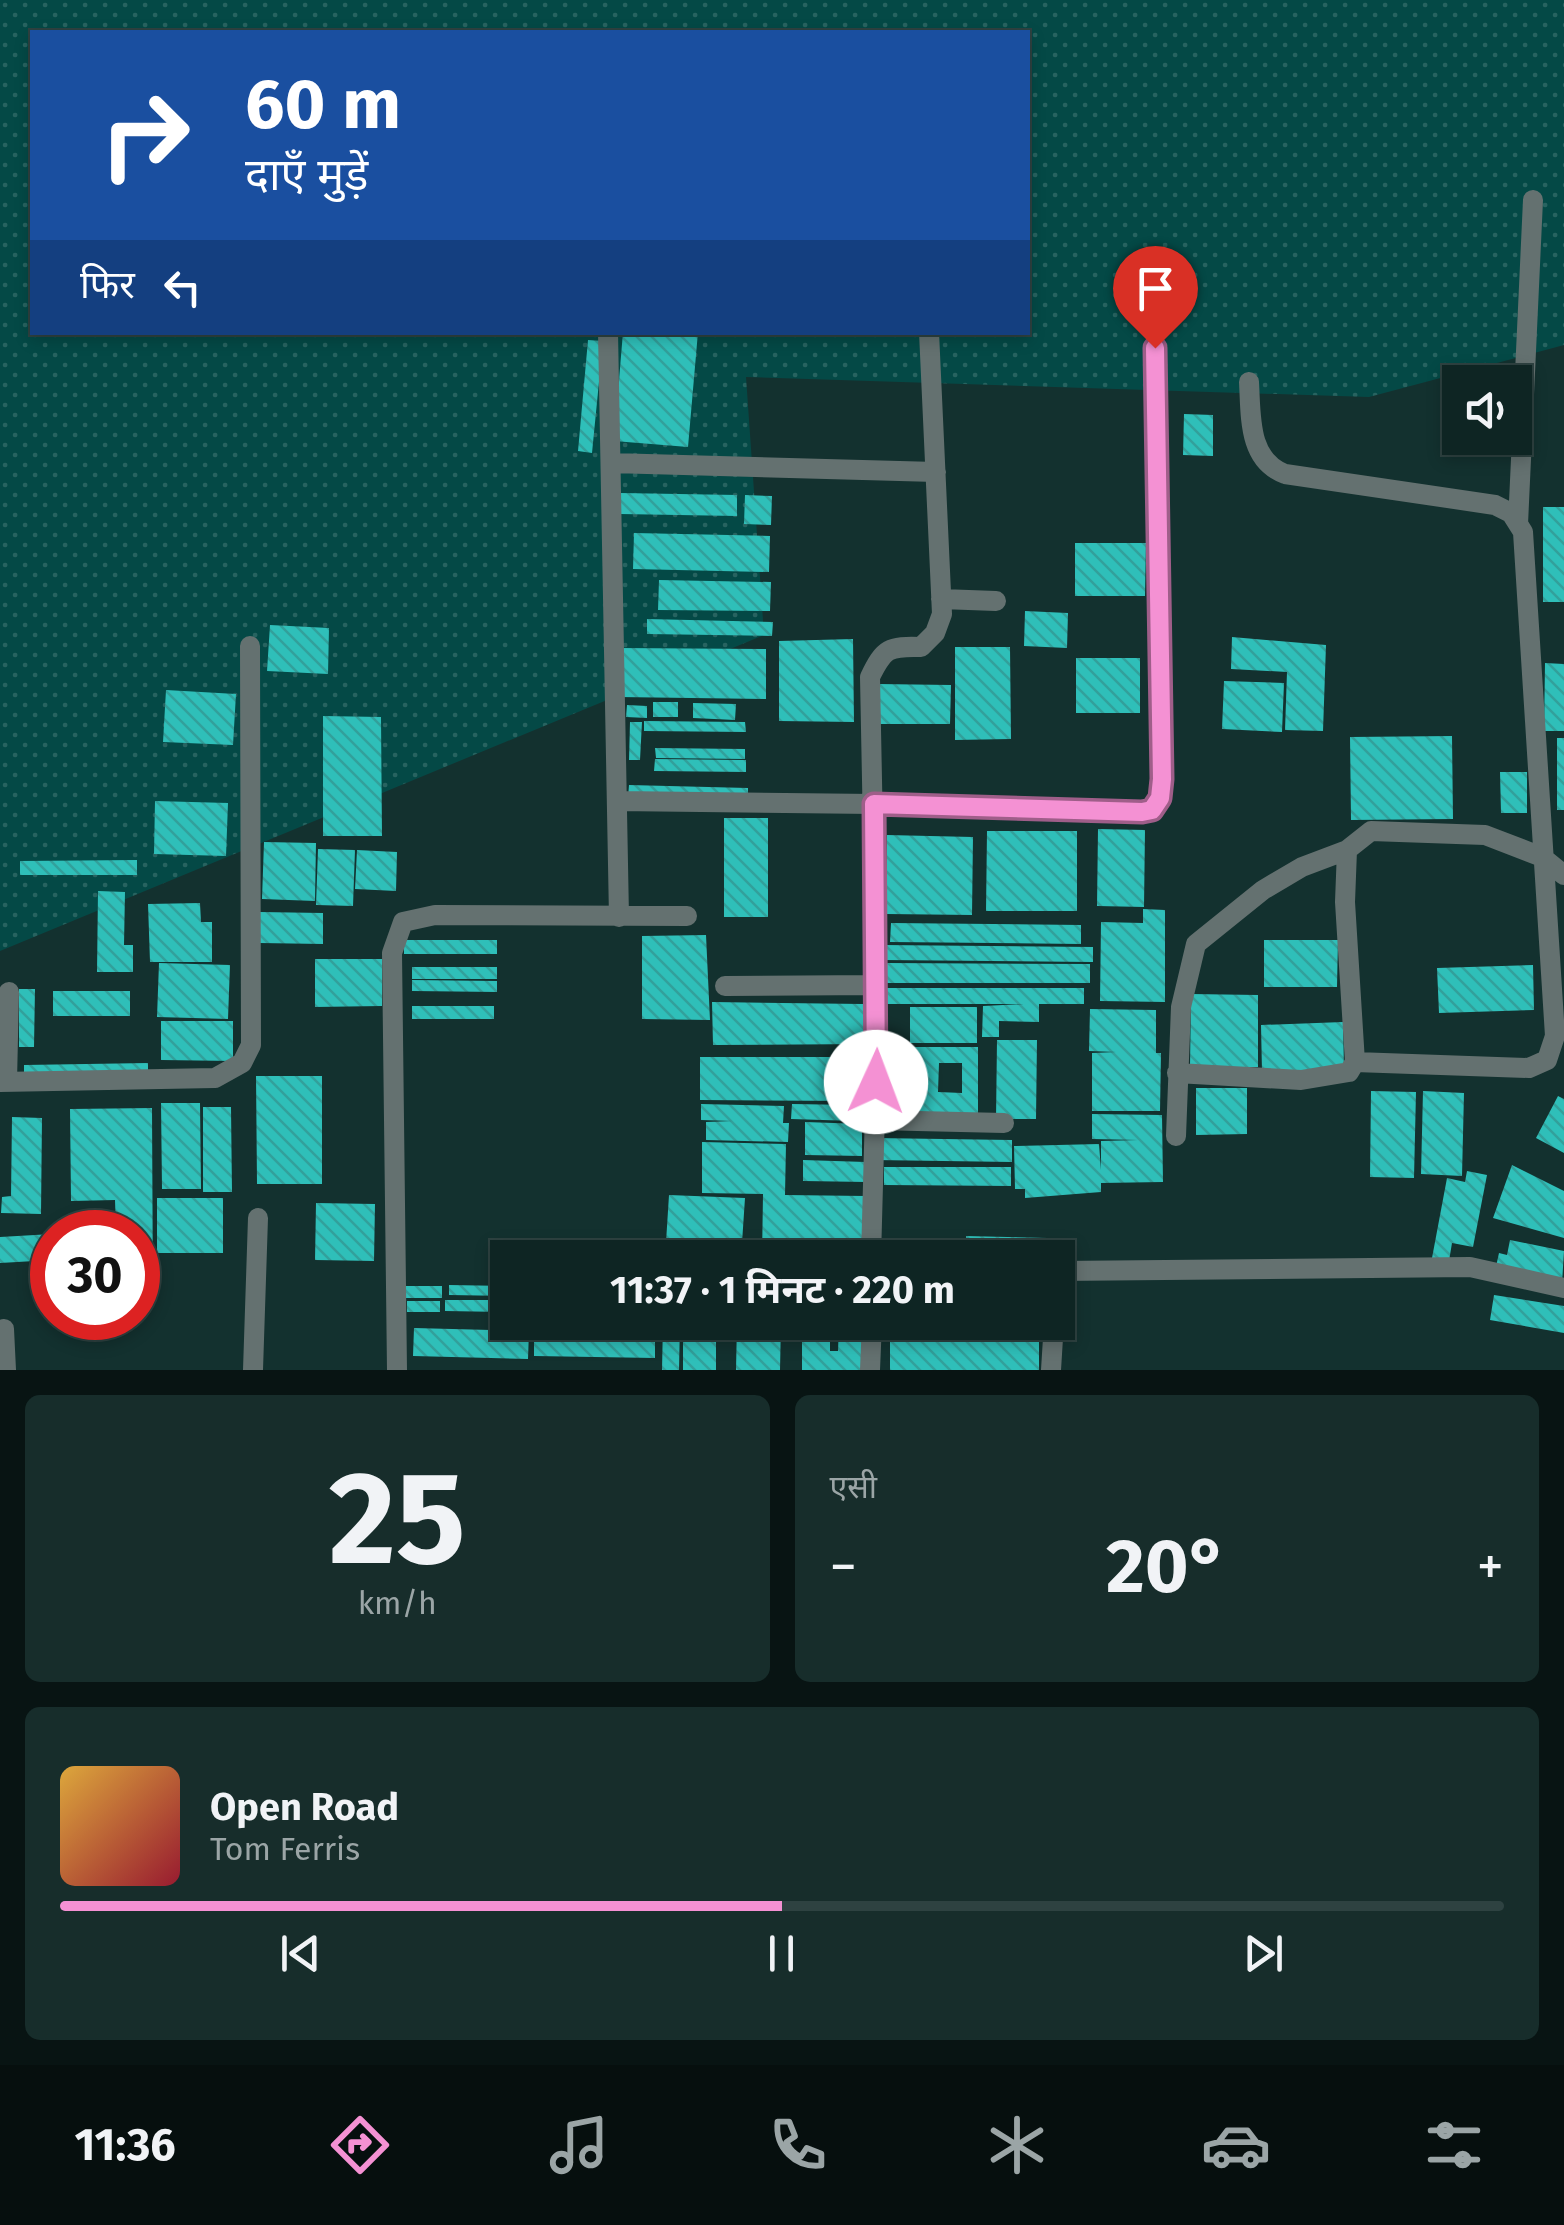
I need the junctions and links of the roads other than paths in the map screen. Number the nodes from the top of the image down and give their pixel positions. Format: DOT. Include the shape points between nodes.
graph roads {
  1 [pos="1533,200"];
  2 [pos="608,335"];
  3 [pos="929,335"];
  4 [pos="1155,348"];
  5 [pos="1249,382"];
  6 [pos="611,463"];
  7 [pos="936,472"];
  8 [pos="1518,524"];
  9 [pos="942,599"];
  10 [pos="996,602"];
  11 [pos="250,646"];
  12 [pos="617,801"];
  13 [pos="874,804"];
  14 [pos="1347,850"];
  15 [pos="1542,857"];
  16 [pos="1564,875"];
  17 [pos="688,916"];
  18 [pos="619,918"];
  19 [pos="876,985"];
  20 [pos="726,986"];
  21 [pos="9,992"];
  22 [pos="1355,1062"];
  23 [pos="1176,1073"];
  24 [pos="3,1082"];
  25 [pos="874,1120"];
  26 [pos="1004,1123"];
  27 [pos="1176,1136"];
  28 [pos="258,1218"];
  29 [pos="871,1240"];
  30 [pos="1075,1271"];
  31 [pos="1564,1288"];
  32 [pos="4,1329"];
  33 [pos="871,1340"];
  34 [pos="1053,1340"];
  35 [pos="6,1370"];
  36 [pos="254,1370"];
  37 [pos="397,1370"];
  38 [pos="870,1370"];
  39 [pos="1051,1370"];
  1 -- 8 [label="street"];
  2 -- 6 [label="street"];
  3 -- 7 [label="street"];
  4 -- 13 [label="street" via="1160,798 1142,812"];
  5 -- 8 [label="street" via="1252,426 1270,468 1495,505"];
  6 -- 7 [label="street"];
  6 -- 12 [label="street"];
  7 -- 9 [label="street"];
  8 -- 15 [label="street"];
  9 -- 10 [label="street"];
  9 -- 13 [label="street" via="935,634 922,647 896,646 880,656 870,678"];
  11 -- 24 [label="street" via="251,1044 242,1062 216,1078"];
  12 -- 13 [label="street"];
  12 -- 18 [label="street"];
  13 -- 19 [label="street"];
  14 -- 15 [label="street" via="1371,831 1484,835"];
  14 -- 22 [label="street"];
  14 -- 23 [label="street" via="1302,866 1196,944 1180,1007"];
  15 -- 16 [label="street"];
  15 -- 22 [label="street" via="1556,1036 1547,1060 1529,1068"];
  17 -- 18 [label="street"];
  18 -- 37 [label="street" via="434,914 403,922 392,953"];
  19 -- 20 [label="street"];
  19 -- 25 [label="street"];
  21 -- 24 [label="street"];
  22 -- 23 [label="street" via="1349,1072 1302,1080"];
  23 -- 27 [label="street"];
  25 -- 26 [label="street"];
  25 -- 29 [label="street"];
  28 -- 36 [label="street"];
  30 -- 31 [label="street" via="1470,1267"];
  32 -- 35 [label="street"];
  33 -- 38 [label="street"];
  34 -- 39 [label="street"];
}
